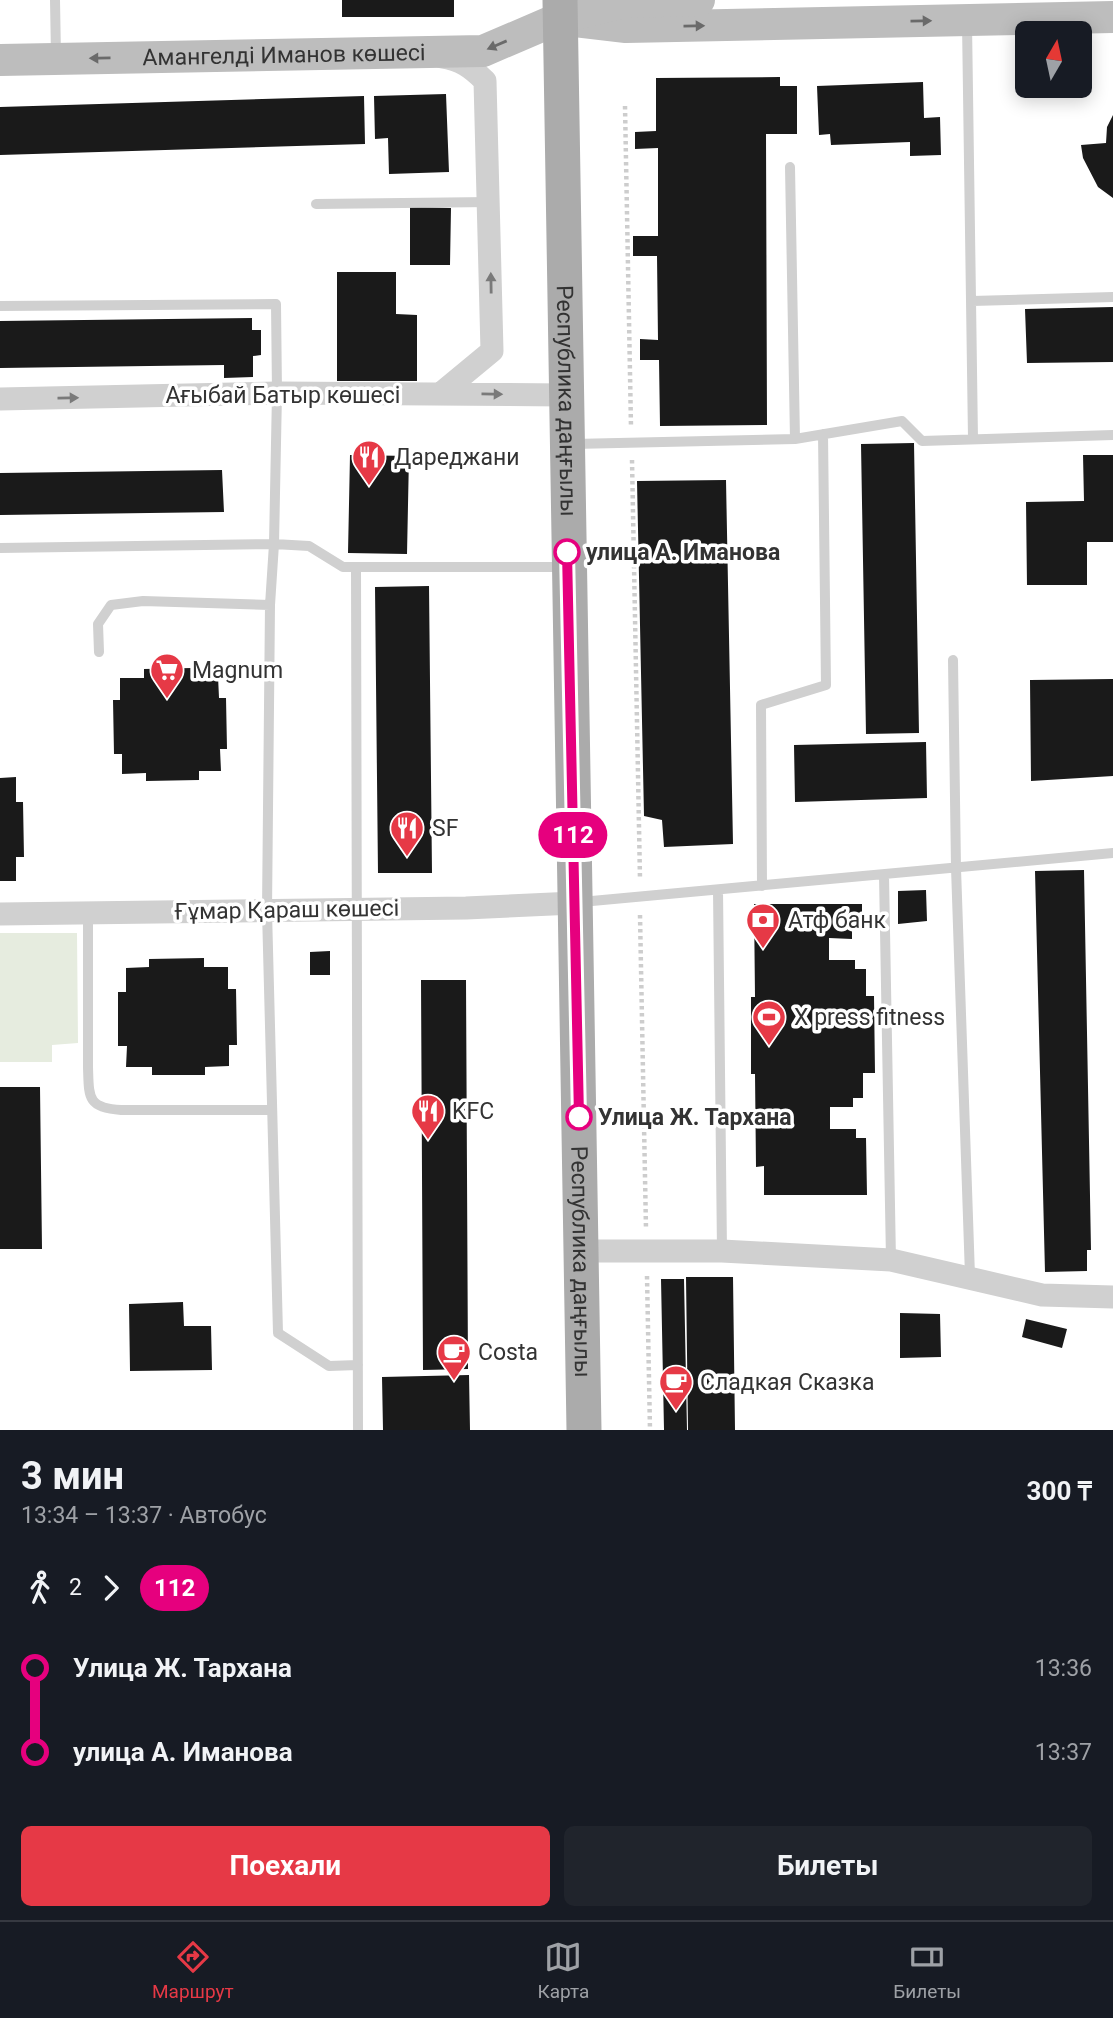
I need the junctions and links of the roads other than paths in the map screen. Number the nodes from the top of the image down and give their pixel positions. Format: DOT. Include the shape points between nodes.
graph roads {
  1 [pos="55,0"];
  2 [pos="699,0"];
  3 [pos="560,9"];
  4 [pos="1113,17"];
  5 [pos="967,20"];
  6 [pos="417,52"];
  7 [pos="57,59"];
  8 [pos="0,60"];
  9 [pos="790,167"];
  10 [pos="490,202"];
  11 [pos="316,204"];
  12 [pos="1113,297"];
  13 [pos="972,300"];
  14 [pos="0,306"];
  15 [pos="277,393"];
  16 [pos="440,394"];
  17 [pos="0,399"];
  18 [pos="566,417"];
  19 [pos="823,434"];
  20 [pos="1113,435"];
  21 [pos="795,439"];
  22 [pos="973,439"];
  23 [pos="274,544"];
  24 [pos="0,548"];
  25 [pos="356,566"];
  26 [pos="568,567"];
  27 [pos="270,605"];
  28 [pos="99,652"];
  29 [pos="953,660"];
  30 [pos="1113,853"];
  31 [pos="956,868"];
  32 [pos="884,875"];
  33 [pos="762,886"];
  34 [pos="718,890"];
  35 [pos="574,903"];
  36 [pos="357,910"];
  37 [pos="267,911"];
  38 [pos="88,912"];
  39 [pos="0,914"];
  40 [pos="272,1110"];
  41 [pos="580,1251"];
  42 [pos="722,1251"];
  43 [pos="891,1260"];
  44 [pos="970,1276"];
  45 [pos="1113,1297"];
  46 [pos="358,1365"];
  47 [pos="358,1430"];
  48 [pos="584,1430"];
  1 -- 7 [label="lane"];
  2 -- 3 [label="main road, Амангелді Иманов көшесі"];
  3 -- 5 [label="main road, one-way" via="626,27"];
  3 -- 6 [label="main road, Амангелді Иманов көшесі, one-way" via="483,51"];
  3 -- 18 [label="main road, Республика даңғылы"];
  4 -- 5 [label="main road"];
  5 -- 13 [label="lane"];
  6 -- 7 [label="main road, Амангелді Иманов көшесі, one-way"];
  6 -- 10 [label="street" via="458,60 485,81"];
  7 -- 8 [label="main road, Амангелді Иманов көшесі"];
  9 -- 21 [label="lane"];
  10 -- 11 [label="lane"];
  16 -- 10 [label="street, one-way" via="492,351"];
  12 -- 13 [label="lane"];
  13 -- 22 [label="lane"];
  14 -- 15 [label="lane" via="276,304"];
  15 -- 16 [label="street, Ағыбай Батыр көшесі"];
  17 -- 15 [label="street, Ағыбай Батыр көшесі, one-way"];
  15 -- 23 [label="lane"];
  16 -- 18 [label="street, Ағыбай Батыр көшесі, one-way"];
  18 -- 21 [label="lane" via="632,444"];
  18 -- 26 [label="main road, Республика даңғылы"];
  19 -- 21 [label="lane"];
  19 -- 22 [label="lane" via="902,421 922,441"];
  19 -- 33 [label="lane" via="826,685 761,705"];
  20 -- 22 [label="lane"];
  23 -- 24 [label="lane"];
  23 -- 25 [label="lane" via="309,546 343,567"];
  23 -- 27 [label="lane"];
  25 -- 26 [label="lane"];
  25 -- 36 [label="lane"];
  26 -- 35 [label="main road, Республика даңғылы"];
  27 -- 28 [label="lane" via="111,604 98,624"];
  27 -- 37 [label="lane"];
  29 -- 31 [label="lane"];
  30 -- 31 [label="lane"];
  31 -- 32 [label="lane"];
  31 -- 44 [label="lane"];
  32 -- 33 [label="lane"];
  32 -- 43 [label="lane"];
  33 -- 34 [label="lane"];
  34 -- 35 [label="lane"];
  34 -- 42 [label="lane"];
  35 -- 36 [label="street, Ғұмар Қараш көшесі"];
  35 -- 41 [label="main road, Республика даңғылы"];
  36 -- 37 [label="street, Ғұмар Қараш көшесі"];
  36 -- 46 [label="lane"];
  37 -- 38 [label="street, Ғұмар Қараш көшесі"];
  37 -- 40 [label="lane"];
  38 -- 39 [label="street, Ғұмар Қараш көшесі"];
  38 -- 40 [label="lane" via="88,1079 92,1101 105,1109 121,1110"];
  40 -- 46 [label="lane" via="278,1334 329,1366"];
  41 -- 42 [label="street"];
  41 -- 48 [label="main road, Республика даңғылы"];
  42 -- 43 [label="street"];
  43 -- 44 [label="street"];
  44 -- 45 [label="street" via="1042,1295"];
  46 -- 47 [label="lane"];
}
